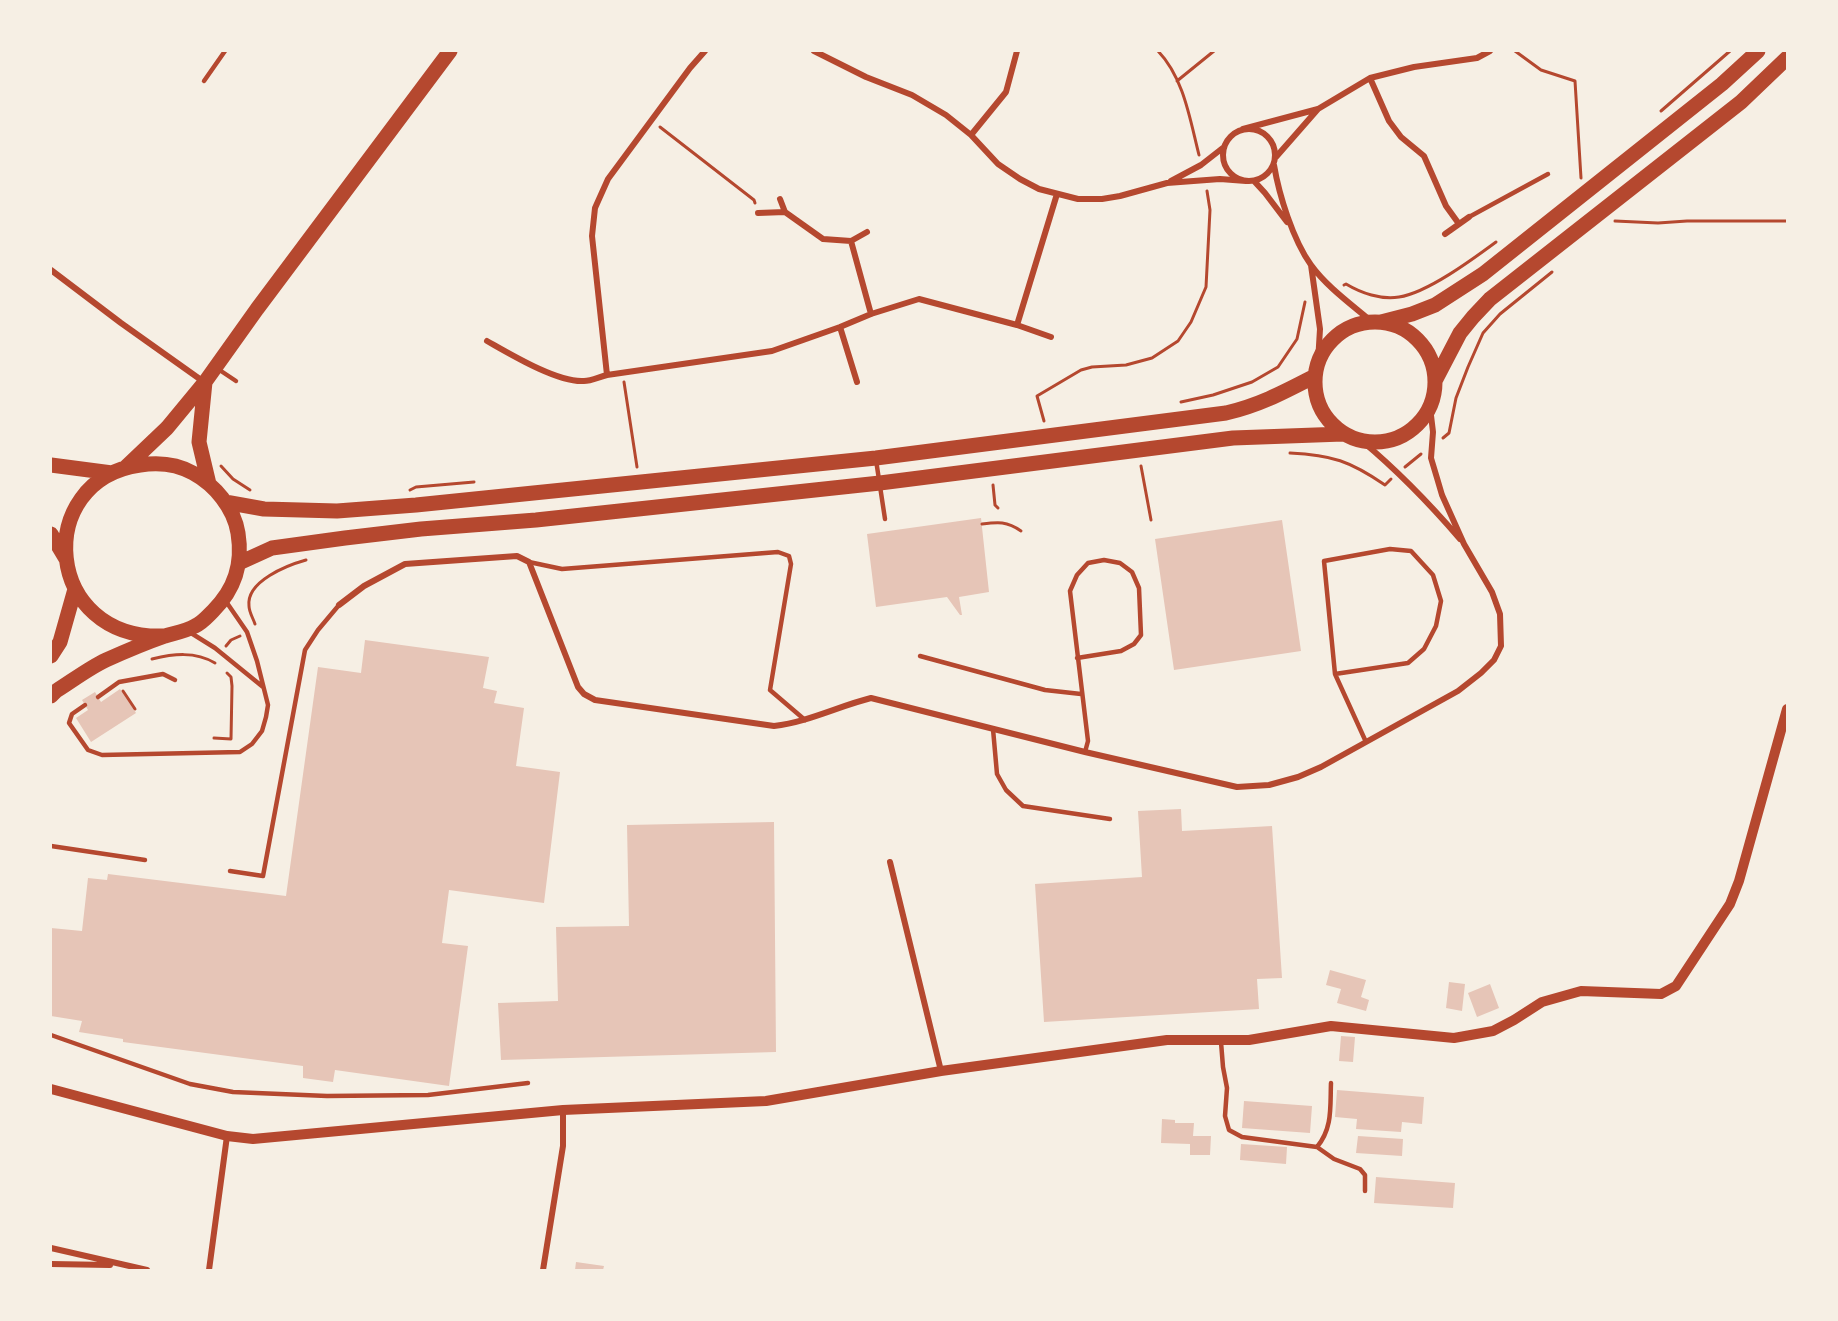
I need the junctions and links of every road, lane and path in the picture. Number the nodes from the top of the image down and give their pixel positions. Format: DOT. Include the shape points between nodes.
graph roads {
  1 [pos="225,51"];
  2 [pos="450,51"];
  3 [pos="705,51"];
  4 [pos="814,51"];
  5 [pos="1017,51"];
  6 [pos="1158,51"];
  7 [pos="1214,51"];
  8 [pos="1490,51"];
  9 [pos="1515,51"];
  10 [pos="1730,51"];
  11 [pos="1758,51"];
  12 [pos="1476,55"];
  13 [pos="1787,58"];
  14 [pos="1370,78"];
  15 [pos="204,81"];
  16 [pos="1177,81"];
  17 [pos="1318,109"];
  18 [pos="1653,118"];
  19 [pos="651,120"];
  20 [pos="1244,129"];
  21 [pos="971,135"];
  22 [pos="1224,147"];
  23 [pos="1276,157"];
  24 [pos="1201,165"];
  25 [pos="1274,165"];
  26 [pos="1590,169"];
  27 [pos="1548,174"];
  28 [pos="1581,177"];
  29 [pos="1205,180"];
  30 [pos="1250,181"];
  31 [pos="1167,183"];
  32 [pos="1572,183"];
  33 [pos="1057,194"];
  34 [pos="780,199"];
  35 [pos="785,212"];
  36 [pos="758,213"];
  37 [pos="1623,214"];
  38 [pos="1470,217"];
  39 [pos="1787,221"];
  40 [pos="1459,224"];
  41 [pos="1291,227"];
  42 [pos="867,232"];
  43 [pos="1445,234"];
  44 [pos="1504,236"];
  45 [pos="850,241"];
  46 [pos="1311,264"];
  47 [pos="1556,269"];
  48 [pos="51,270"];
  49 [pos="1346,284"];
  50 [pos="1304,303"];
  51 [pos="871,314"];
  52 [pos="1377,322"];
  53 [pos="1017,325"];
  54 [pos="840,327"];
  55 [pos="1052,337"];
  56 [pos="488,341"];
  57 [pos="215,367"];
  58 [pos="1316,369"];
  59 [pos="622,373"];
  60 [pos="607,375"];
  61 [pos="1436,379"];
  62 [pos="236,381"];
  63 [pos="205,382"];
  64 [pos="857,382"];
  65 [pos="1171,404"];
  66 [pos="1430,407"];
  67 [pos="1044,423"];
  68 [pos="1449,433"];
  69 [pos="1343,434"];
  70 [pos="1362,441"];
  71 [pos="1287,453"];
  72 [pos="876,458"];
  73 [pos="218,459"];
  74 [pos="51,465"];
  75 [pos="638,469"];
  76 [pos="119,470"];
  77 [pos="1142,475"];
  78 [pos="1389,480"];
  79 [pos="474,482"];
  80 [pos="880,483"];
  81 [pos="209,484"];
  82 [pos="993,485"];
  83 [pos="407,491"];
  84 [pos="258,492"];
  85 [pos="225,502"];
  86 [pos="998,508"];
  87 [pos="885,519"];
  88 [pos="1151,520"];
  89 [pos="982,524"];
  90 [pos="1020,531"];
  91 [pos="51,534"];
  92 [pos="1464,544"];
  93 [pos="66,559"];
  94 [pos="309,560"];
  95 [pos="529,562"];
  96 [pos="239,563"];
  97 [pos="75,589"];
  98 [pos="225,599"];
  99 [pos="339,605"];
  100 [pos="185,630"];
  101 [pos="247,632"];
  102 [pos="165,636"];
  103 [pos="220,652"];
  104 [pos="51,656"];
  105 [pos="920,656"];
  106 [pos="1077,658"];
  107 [pos="1335,674"];
  108 [pos="174,680"];
  109 [pos="263,687"];
  110 [pos="1081,694"];
  111 [pos="51,696"];
  112 [pos="98,697"];
  113 [pos="85,705"];
  114 [pos="1787,709"];
  115 [pos="805,720"];
  116 [pos="993,729"];
  117 [pos="214,738"];
  118 [pos="1366,742"];
  119 [pos="1085,752"];
  120 [pos="1110,819"];
  121 [pos="51,847"];
  122 [pos="145,860"];
  123 [pos="890,862"];
  124 [pos="230,871"];
  125 [pos="51,1035"];
  126 [pos="1221,1040"];
  127 [pos="940,1071"];
  128 [pos="528,1083"];
  129 [pos="1331,1083"];
  130 [pos="51,1089"];
  131 [pos="563,1110"];
  132 [pos="227,1136"];
  133 [pos="1317,1147"];
  134 [pos="1365,1191"];
  135 [pos="51,1248"];
  136 [pos="51,1264"];
  137 [pos="123,1265"];
  138 [pos="147,1270"];
  139 [pos="209,1270"];
  140 [pos="543,1270"];
  1 -- 15 [label="lane"];
  2 -- 57 [label="main road"];
  3 -- 19 [label="street"];
  4 -- 21 [label="street" via="912,95"];
  5 -- 21 [label="street" via="1006,92"];
  6 -- 16 [label="path"];
  7 -- 16 [label="path"];
  8 -- 12 [label="street"];
  9 -- 28 [label="path" via="1541,70 1575,81"];
  10 -- 18 [label="path"];
  11 -- 52 [label="main road" via="1483,274 1436,304"];
  12 -- 14 [label="street"];
  13 -- 61 [label="main road" via="1741,102 1490,299 1460,333"];
  14 -- 17 [label="street"];
  14 -- 40 [label="street" via="1389,121 1424,156 1446,206"];
  16 -- 24 [label="path"];
  17 -- 20 [label="street"];
  17 -- 23 [label="street"];
  19 -- 36 [label="path" via="754,200"];
  19 -- 60 [label="street" via="608,179 596,208 592,236"];
  20 -- 22 [label="street" via="1234,133"];
  20 -- 23 [label="street" via="1264,133 1273,143"];
  21 -- 33 [label="street" via="998,164 1039,189"];
  22 -- 24 [label="street"];
  22 -- 30 [label="street" via="1225,167 1238,179"];
  23 -- 25 [label="street"];
  24 -- 31 [label="street"];
  25 -- 30 [label="street" via="1267,175"];
  25 -- 41 [label="street"];
  26 -- 28 [label="path"];
  27 -- 38 [label="lane"];
  28 -- 32 [label="path"];
  29 -- 30 [label="street"];
  29 -- 31 [label="street"];
  29 -- 67 [label="path" via="1210,210 1206,287 1191,322 1178,341 1152,358 1126,365 1092,367 1037,396"];
  30 -- 41 [label="street" via="1265,193"];
  31 -- 33 [label="street" via="1102,199"];
  33 -- 53 [label="street"];
  34 -- 35 [label="street"];
  35 -- 36 [label="street"];
  35 -- 45 [label="street" via="823,239"];
  37 -- 39 [label="path" via="1615,221"];
  38 -- 40 [label="street"];
  40 -- 43 [label="street"];
  41 -- 46 [label="street"];
  42 -- 45 [label="street"];
  44 -- 49 [label="path" via="1461,267 1413,294 1384,297 1358,292"];
  45 -- 51 [label="street"];
  46 -- 52 [label="street" via="1333,288"];
  46 -- 58 [label="street" via="1320,329"];
  47 -- 68 [label="path" via="1500,314 1483,333 1456,398"];
  48 -- 63 [label="street"];
  50 -- 65 [label="path" via="1298,339 1278,367 1252,382 1213,396"];
  51 -- 53 [label="street" via="919,299"];
  51 -- 54 [label="street"];
  52 -- 58 [label="main road" via="1349,327 1335,336 1322,352"];
  52 -- 61 [label="main road" via="1400,327 1415,337 1429,356"];
  53 -- 55 [label="street"];
  54 -- 59 [label="street" via="772,351"];
  54 -- 64 [label="street"];
  56 -- 60 [label="street" via="560,377 583,381"];
  57 -- 62 [label="lane"];
  57 -- 63 [label="main road"];
  58 -- 69 [label="main road" via="1315,389 1320,408"];
  58 -- 72 [label="main road" via="1278,395 1226,413"];
  59 -- 60 [label="street"];
  59 -- 75 [label="path"];
  61 -- 66 [label="main road"];
  63 -- 76 [label="main road" via="167,428"];
  63 -- 81 [label="main road" via="199,442"];
  66 -- 70 [label="main road" via="1417,426 1400,437 1386,442"];
  66 -- 92 [label="street" via="1431,458"];
  69 -- 70 [label="main road"];
  69 -- 80 [label="main road" via="1233,438"];
  70 -- 92 [label="street" via="1420,493"];
  71 -- 78 [label="path" via="1345,461 1385,484"];
  72 -- 80 [label="lane"];
  72 -- 85 [label="main road" via="337,511 264,510"];
  73 -- 84 [label="path" via="233,479"];
  74 -- 76 [label="main road"];
  76 -- 81 [label="main road" via="154,463 174,466"];
  76 -- 93 [label="main road" via="98,482 82,499 66,535"];
  77 -- 88 [label="path"];
  79 -- 83 [label="path"];
  80 -- 87 [label="lane"];
  80 -- 96 [label="main road" via="348,537 272,548"];
  81 -- 85 [label="main road"];
  82 -- 86 [label="path"];
  85 -- 96 [label="main road" via="237,528"];
  89 -- 90 [label="path" via="1007,523"];
  91 -- 93 [label="main road"];
  92 -- 118 [label="street" via="1500,614 1501,646 1494,660 1458,691"];
  93 -- 97 [label="main road"];
  94 -- 101 [label="path" via="276,572 255,587 249,606 256,626"];
  95 -- 99 [label="street" via="518,556 405,564"];
  95 -- 115 [label="street" via="584,694 595,700 774,726"];
  95 -- 115 [label="lane" via="562,569 778,552 789,556 791,564 770,690"];
  96 -- 98 [label="main road"];
  97 -- 102 [label="main road" via="92,613 117,630 132,635"];
  97 -- 104 [label="main road" via="60,642"];
  98 -- 100 [label="main road" via="203,621"];
  98 -- 101 [label="lane"];
  99 -- 124 [label="lane" via="305,650 263,876"];
  100 -- 102 [label="main road"];
  100 -- 103 [label="lane"];
  101 -- 103 [label="path" via="231,640"];
  101 -- 109 [label="lane"];
  102 -- 111 [label="main road" via="103,661"];
  103 -- 109 [label="lane"];
  103 -- 117 [label="path" via="213,661 231,677 231,739"];
  105 -- 110 [label="lane" via="1045,690"];
  106 -- 106 [label="lane" via="1070,591 1077,575 1088,563 1120,563 1132,572 1139,588 1141,635 1121,651"];
  106 -- 110 [label="lane"];
  107 -- 107 [label="lane" via="1408,663 1424,649 1436,626 1441,601 1433,575 1411,551 1390,549 1324,561"];
  107 -- 118 [label="lane"];
  108 -- 112 [label="lane" via="163,674 119,682"];
  109 -- 113 [label="lane" via="268,705 262,730 240,752 95,753 88,750 69,723 72,714"];
  110 -- 119 [label="lane" via="1088,741"];
  114 -- 126 [label="street" via="1730,904 1676,986 1661,994 1581,991 1542,1002 1493,1031 1454,1038 1331,1026 1250,1040"];
  115 -- 116 [label="street" via="871,698"];
  116 -- 119 [label="street"];
  116 -- 120 [label="lane" via="997,774 1006,790 1023,806"];
  118 -- 119 [label="street" via="1298,777 1269,785 1237,787"];
  121 -- 122 [label="lane"];
  123 -- 127 [label="street"];
  125 -- 128 [label="lane" via="190,1084 233,1092 428,1095"];
  126 -- 127 [label="street" via="1167,1040"];
  126 -- 133 [label="lane" via="1229,1130 1242,1137"];
  127 -- 131 [label="street" via="766,1101"];
  129 -- 133 [label="lane" via="1329,1124"];
  130 -- 132 [label="street"];
  131 -- 132 [label="street" via="252,1139"];
  131 -- 140 [label="street" via="563,1146"];
  132 -- 139 [label="street"];
  133 -- 134 [label="lane" via="1360,1169 1365,1175"];
  135 -- 137 [label="street"];
  136 -- 137 [label="street"];
  137 -- 138 [label="street"];
}
